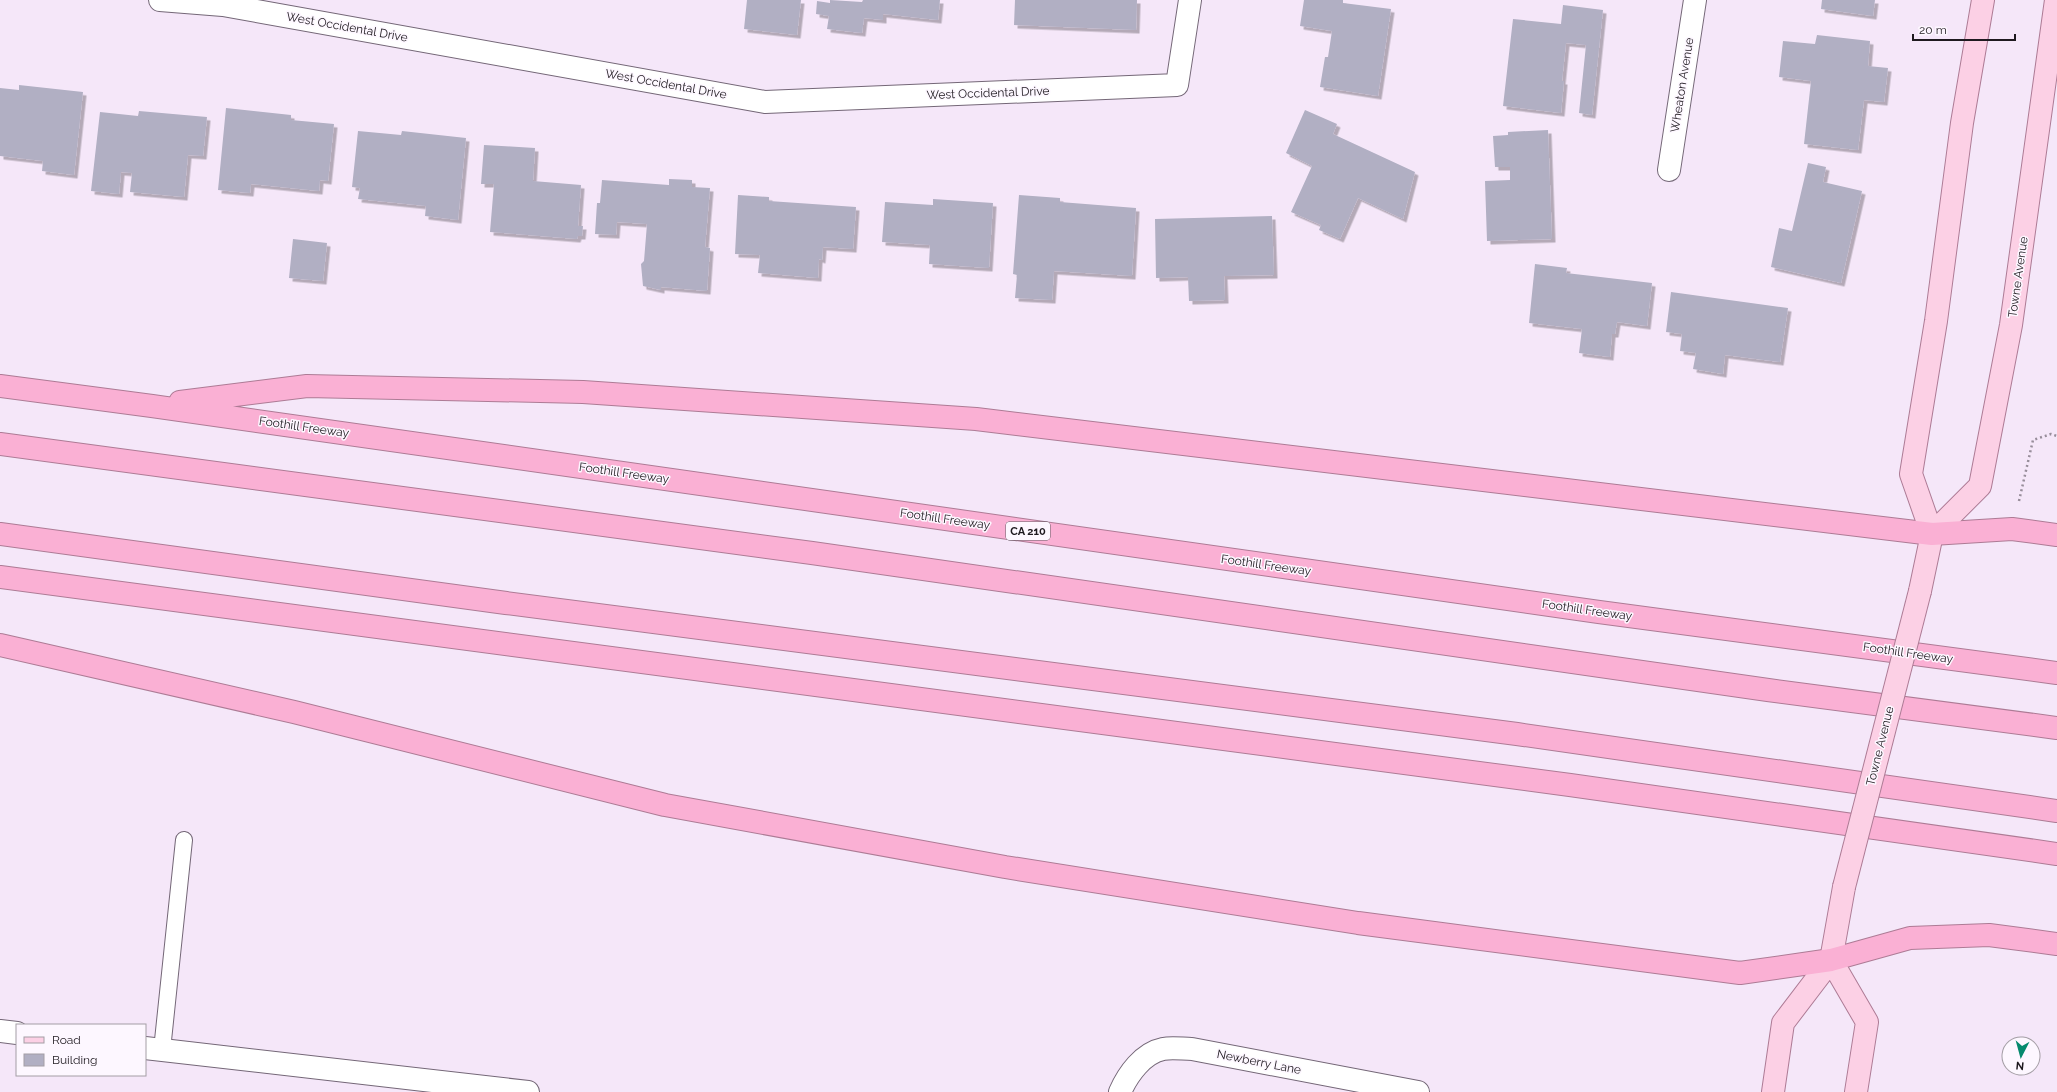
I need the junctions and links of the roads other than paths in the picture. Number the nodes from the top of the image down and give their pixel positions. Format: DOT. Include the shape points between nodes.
graph roads {
  1 [pos="160,0"];
  2 [pos="1190,0"];
  3 [pos="1695,0"];
  4 [pos="1983,0"];
  5 [pos="2056,0"];
  6 [pos="223,2"];
  7 [pos="1669,170"];
  8 [pos="0,386"];
  9 [pos="152,406"];
  10 [pos="0,444"];
  11 [pos="0,534"];
  12 [pos="1932,534"];
  13 [pos="2057,535"];
  14 [pos="0,577"];
  15 [pos="0,646"];
  16 [pos="2057,673"];
  17 [pos="2057,728"];
  18 [pos="2057,811"];
  19 [pos="184,840"];
  20 [pos="2057,854"];
  21 [pos="2057,944"];
  22 [pos="1830,960"];
  23 [pos="0,1031"];
  24 [pos="16,1033"];
  25 [pos="153,1049"];
  26 [pos="379,1083"];
  27 [pos="528,1092"];
  28 [pos="1120,1092"];
  29 [pos="1418,1092"];
  30 [pos="1773,1092"];
  31 [pos="1856,1092"];
  1 -- 6 [label="street, West Occidental Drive"];
  2 -- 6 [label="street, West Occidental Drive" via="1177,85 765,102"];
  3 -- 7 [label="street, Wheaton Avenue"];
  4 -- 12 [label="main road" via="1962,124 1936,321 1911,474"];
  5 -- 12 [label="main road, Towne Avenue" via="2011,324 1980,486"];
  8 -- 9 [label="highway, Foothill Freeway / CA 210"];
  9 -- 12 [label="highway" via="307,386 583,392 976,418"];
  9 -- 16 [label="highway, Foothill Freeway / CA 210" via="1599,612"];
  10 -- 17 [label="highway" via="812,553 1768,690"];
  11 -- 18 [label="highway" via="514,604 1517,734"];
  12 -- 13 [label="highway" via="2012,529"];
  12 -- 22 [label="main road, Towne Avenue, bridge" via="1920,591 1844,887"];
  14 -- 20 [label="highway" via="1570,785"];
  15 -- 22 [label="highway" via="294,712 665,806 1005,867 1358,923 1740,973"];
  19 -- 25 [label="lane"];
  21 -- 22 [label="highway" via="1989,935 1910,938"];
  22 -- 30 [label="main road, Towne Avenue" via="1783,1023"];
  22 -- 31 [label="main road" via="1867,1022"];
  23 -- 24 [label="street"];
  25 -- 26 [label="street"];
  26 -- 27 [label="street"];
  28 -- 29 [label="street, Newberry Lane" via="1127,1077 1147,1056 1163,1049 1192,1049"];
}
